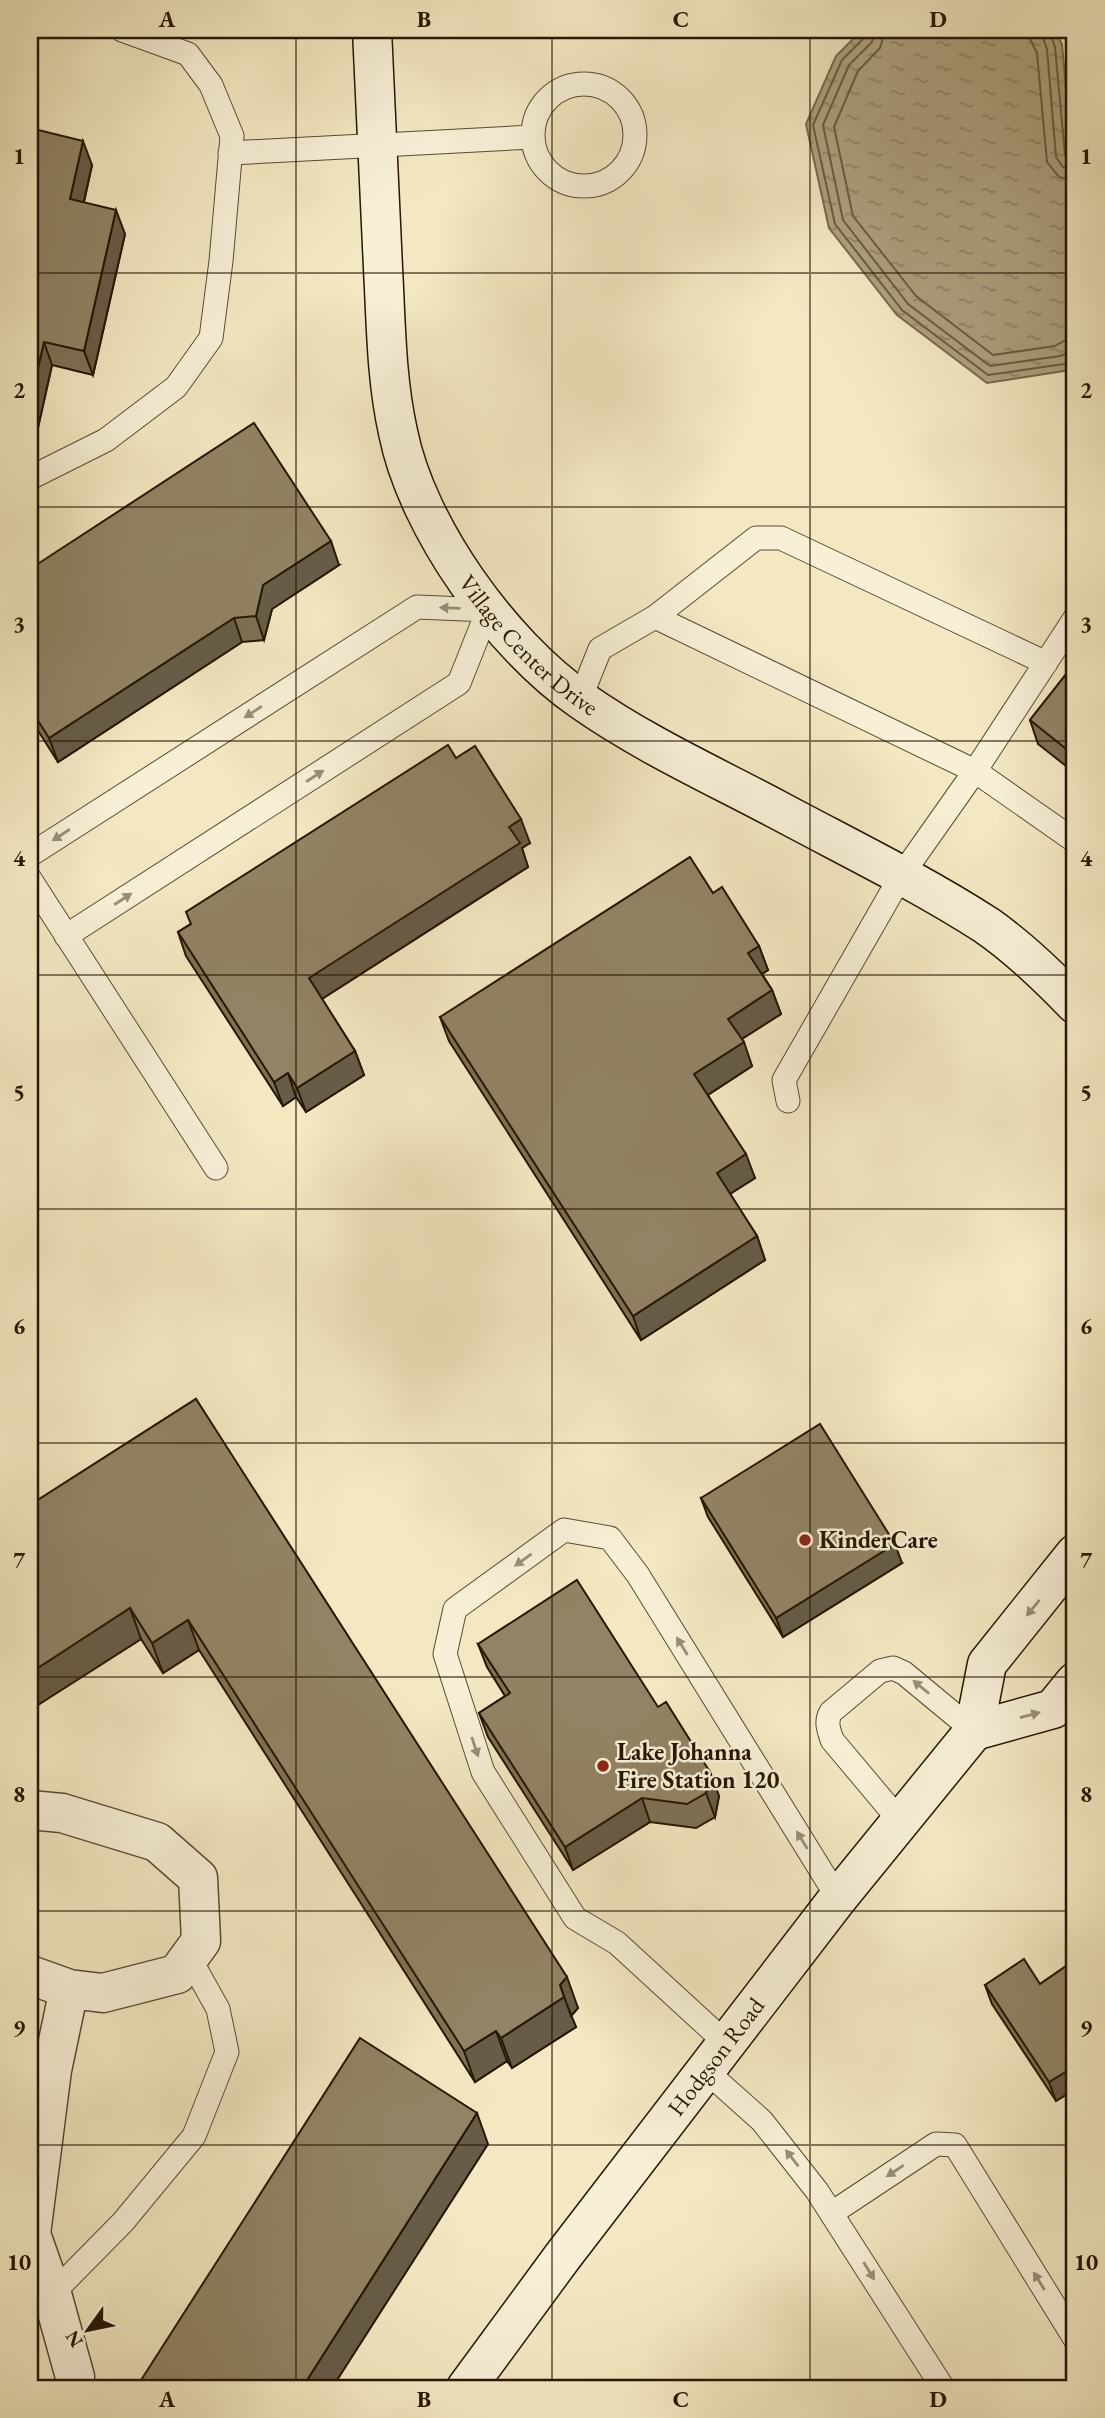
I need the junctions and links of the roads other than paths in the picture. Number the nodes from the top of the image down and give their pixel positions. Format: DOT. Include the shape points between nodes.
graph roads {
  1 [pos="122,30"];
  2 [pos="373,30"];
  3 [pos="532,137"];
  4 [pos="378,146"];
  5 [pos="230,153"];
  6 [pos="30,478"];
  7 [pos="488,610"];
  8 [pos="655,617"];
  9 [pos="1075,618"];
  10 [pos="1046,663"];
  11 [pos="580,699"];
  12 [pos="975,771"];
  13 [pos="1075,841"];
  14 [pos="30,855"];
  15 [pos="901,876"];
  16 [pos="30,880"];
  17 [pos="66,936"];
  18 [pos="1075,1004"];
  19 [pos="788,1101"];
  20 [pos="216,1168"];
  21 [pos="1075,1554"];
  22 [pos="1075,1682"];
  23 [pos="974,1731"];
  24 [pos="30,1810"];
  25 [pos="900,1821"];
  26 [pos="838,1898"];
  27 [pos="189,1957"];
  28 [pos="30,1975"];
  29 [pos="69,1989"];
  30 [pos="716,2057"];
  31 [pos="41,2068"];
  32 [pos="832,2213"];
  33 [pos="52,2294"];
  34 [pos="1075,2339"];
  35 [pos="75,2388"];
  36 [pos="466,2388"];
  37 [pos="943,2388"];
  1 -- 5 [label="lane" via="188,54 211,85 232,136"];
  2 -- 4 [label="street, Village Center Drive"];
  3 -- 3 [label="lane" via="544,168 572,186 604,184 628,165 637,138 625,102 597,83 567,85 542,103"];
  3 -- 4 [label="lane"];
  4 -- 5 [label="lane"];
  4 -- 7 [label="street, Village Center Drive" via="388,361 398,434 417,494"];
  5 -- 6 [label="lane" via="211,338 176,387 106,440"];
  7 -- 11 [label="street, Village Center Drive" via="531,659"];
  7 -- 14 [label="lane, one-way" via="417,607"];
  17 -- 7 [label="lane, one-way" via="459,683"];
  8 -- 10 [label="lane" via="756,538 781,538"];
  8 -- 11 [label="lane" via="600,649"];
  8 -- 12 [label="lane"];
  9 -- 10 [label="lane"];
  10 -- 12 [label="lane"];
  11 -- 15 [label="street, Village Center Drive"];
  12 -- 13 [label="lane"];
  12 -- 15 [label="lane"];
  15 -- 18 [label="street, Village Center Drive" via="989,927"];
  15 -- 19 [label="lane" via="784,1080"];
  16 -- 17 [label="lane"];
  17 -- 20 [label="lane"];
  21 -- 23 [label="street, Hodgson Road, one-way" via="988,1664"];
  23 -- 22 [label="street, one-way" via="1053,1709"];
  23 -- 25 [label="street, Hodgson Road"];
  23 -- 25 [label="lane, one-way" via="893,1668 880,1671 831,1712 827,1726 832,1740"];
  24 -- 27 [label="street" via="62,1814 157,1842 198,1878 201,1941"];
  25 -- 26 [label="street, Hodgson Road"];
  26 -- 30 [label="street, Hodgson Road"];
  26 -- 30 [label="lane, one-way" via="645,1586 610,1538 564,1531 455,1609 445,1654 483,1772 575,1918 617,1943"];
  27 -- 29 [label="street" via="177,1974 103,1993"];
  27 -- 33 [label="lane" via="218,2008 227,2052 204,2113 194,2136 123,2222"];
  28 -- 29 [label="street"];
  29 -- 31 [label="street"];
  32 -- 30 [label="lane, one-way"];
  30 -- 36 [label="street, Hodgson Road"];
  31 -- 33 [label="street" via="31,2234"];
  34 -- 32 [label="lane, one-way" via="955,2145 936,2144"];
  32 -- 37 [label="lane, one-way"];
  33 -- 35 [label="street"];
}
